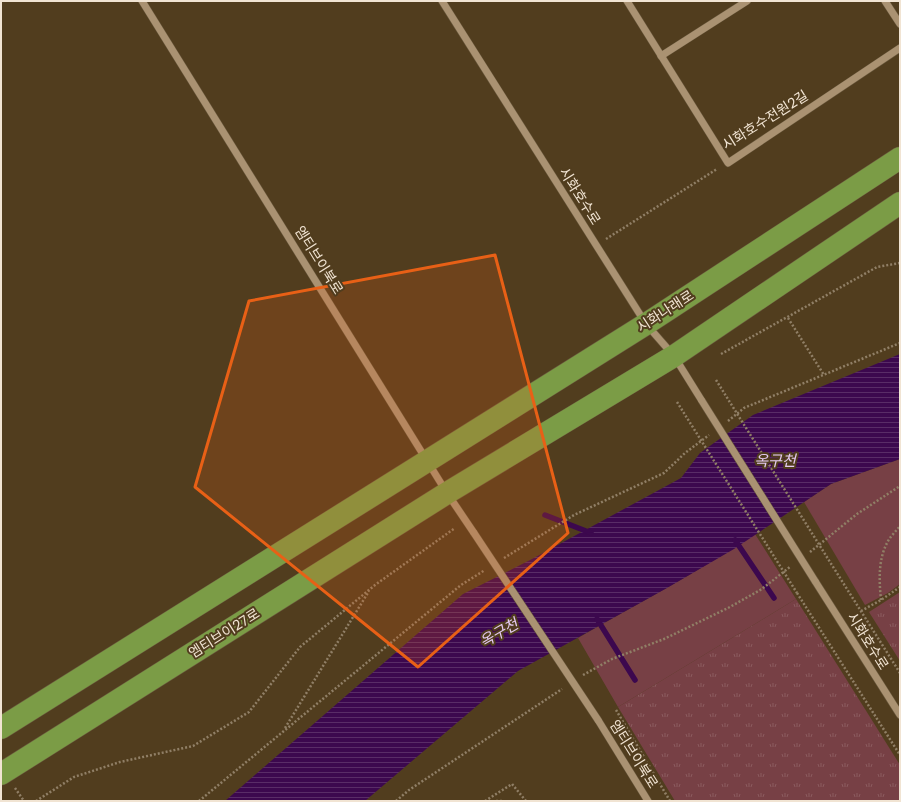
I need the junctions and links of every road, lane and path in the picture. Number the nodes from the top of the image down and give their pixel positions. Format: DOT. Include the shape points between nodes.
graph roads {
  1 [pos="142,1"];
  2 [pos="442,1"];
  3 [pos="627,1"];
  4 [pos="747,1"];
  5 [pos="885,1"];
  6 [pos="900,24"];
  7 [pos="900,48"];
  8 [pos="661,56"];
  9 [pos="900,158"];
  10 [pos="728,162"];
  11 [pos="900,203"];
  12 [pos="596,245"];
  13 [pos="900,263"];
  14 [pos="788,318"];
  15 [pos="646,324"];
  16 [pos="900,343"];
  17 [pos="721,354"];
  18 [pos="674,356"];
  19 [pos="824,375"];
  20 [pos="716,380"];
  21 [pos="677,402"];
  22 [pos="726,422"];
  23 [pos="715,431"];
  24 [pos="428,461"];
  25 [pos="900,486"];
  26 [pos="447,493"];
  27 [pos="466,521"];
  28 [pos="900,526"];
  29 [pos="805,555"];
  30 [pos="502,560"];
  31 [pos="793,564"];
  32 [pos="488,568"];
  33 [pos="900,587"];
  34 [pos="370,589"];
  35 [pos="881,600"];
  36 [pos="861,611"];
  37 [pos="900,673"];
  38 [pos="578,678"];
  39 [pos="566,686"];
  40 [pos="616,710"];
  41 [pos="900,715"];
  42 [pos="1,728"];
  43 [pos="283,731"];
  44 [pos="900,755"];
  45 [pos="1,774"];
  46 [pos="36,801"];
  47 [pos="199,801"];
  48 [pos="396,801"];
  49 [pos="485,801"];
  50 [pos="496,801"];
  51 [pos="502,801"];
  52 [pos="526,801"];
  53 [pos="648,801"];
  54 [pos="670,801"];
  1 -- 24 [label="street, 엠티브이북로"];
  2 -- 12 [label="street, 시화호수로"];
  3 -- 8 [label="street, 시화호수전원2길"];
  4 -- 8 [label="street"];
  5 -- 6 [label="street"];
  7 -- 10 [label="street, 시화호수전원2길"];
  8 -- 10 [label="street, 시화호수전원2길"];
  9 -- 15 [label="main road, 시화나래로"];
  10 -- 12 [label="path"];
  11 -- 18 [label="main road"];
  12 -- 15 [label="street, 시화호수로"];
  13 -- 14 [label="path" via="877,268"];
  14 -- 17 [label="path"];
  14 -- 19 [label="path"];
  15 -- 18 [label="street, 시화호수로"];
  15 -- 24 [label="main road, 시화나래로"];
  16 -- 19 [label="path"];
  18 -- 26 [label="main road"];
  18 -- 41 [label="street, 시화호수로, bridge"];
  19 -- 22 [label="path" via="744,408"];
  20 -- 36 [label="path, bridge"];
  21 -- 44 [label="path, bridge"];
  23 -- 30 [label="path" via="685,453 664,473 574,515"];
  24 -- 26 [label="street, 엠티브이북로"];
  24 -- 42 [label="main road"];
  25 -- 29 [label="path" via="857,514"];
  26 -- 27 [label="street, 엠티브이북로"];
  26 -- 45 [label="main road, 엠티브이27로"];
  27 -- 34 [label="path"];
  27 -- 53 [label="street, 엠티브이북로, bridge" via="598,720"];
  28 -- 35 [label="path" via="888,541 882,558 879,582"];
  31 -- 38 [label="path" via="762,589 728,608 664,639 612,659"];
  32 -- 43 [label="path" via="461,585"];
  33 -- 35 [label="path"];
  34 -- 43 [label="path"];
  34 -- 46 [label="path" via="300,647 249,712 193,746 120,762 74,777"];
  35 -- 36 [label="path"];
  36 -- 37 [label="path"];
  39 -- 48 [label="path"];
  40 -- 54 [label="path"];
  43 -- 47 [label="path"];
  49 -- 52 [label="path" via="512,784"];
  50 -- 51 [label="path"];
}
